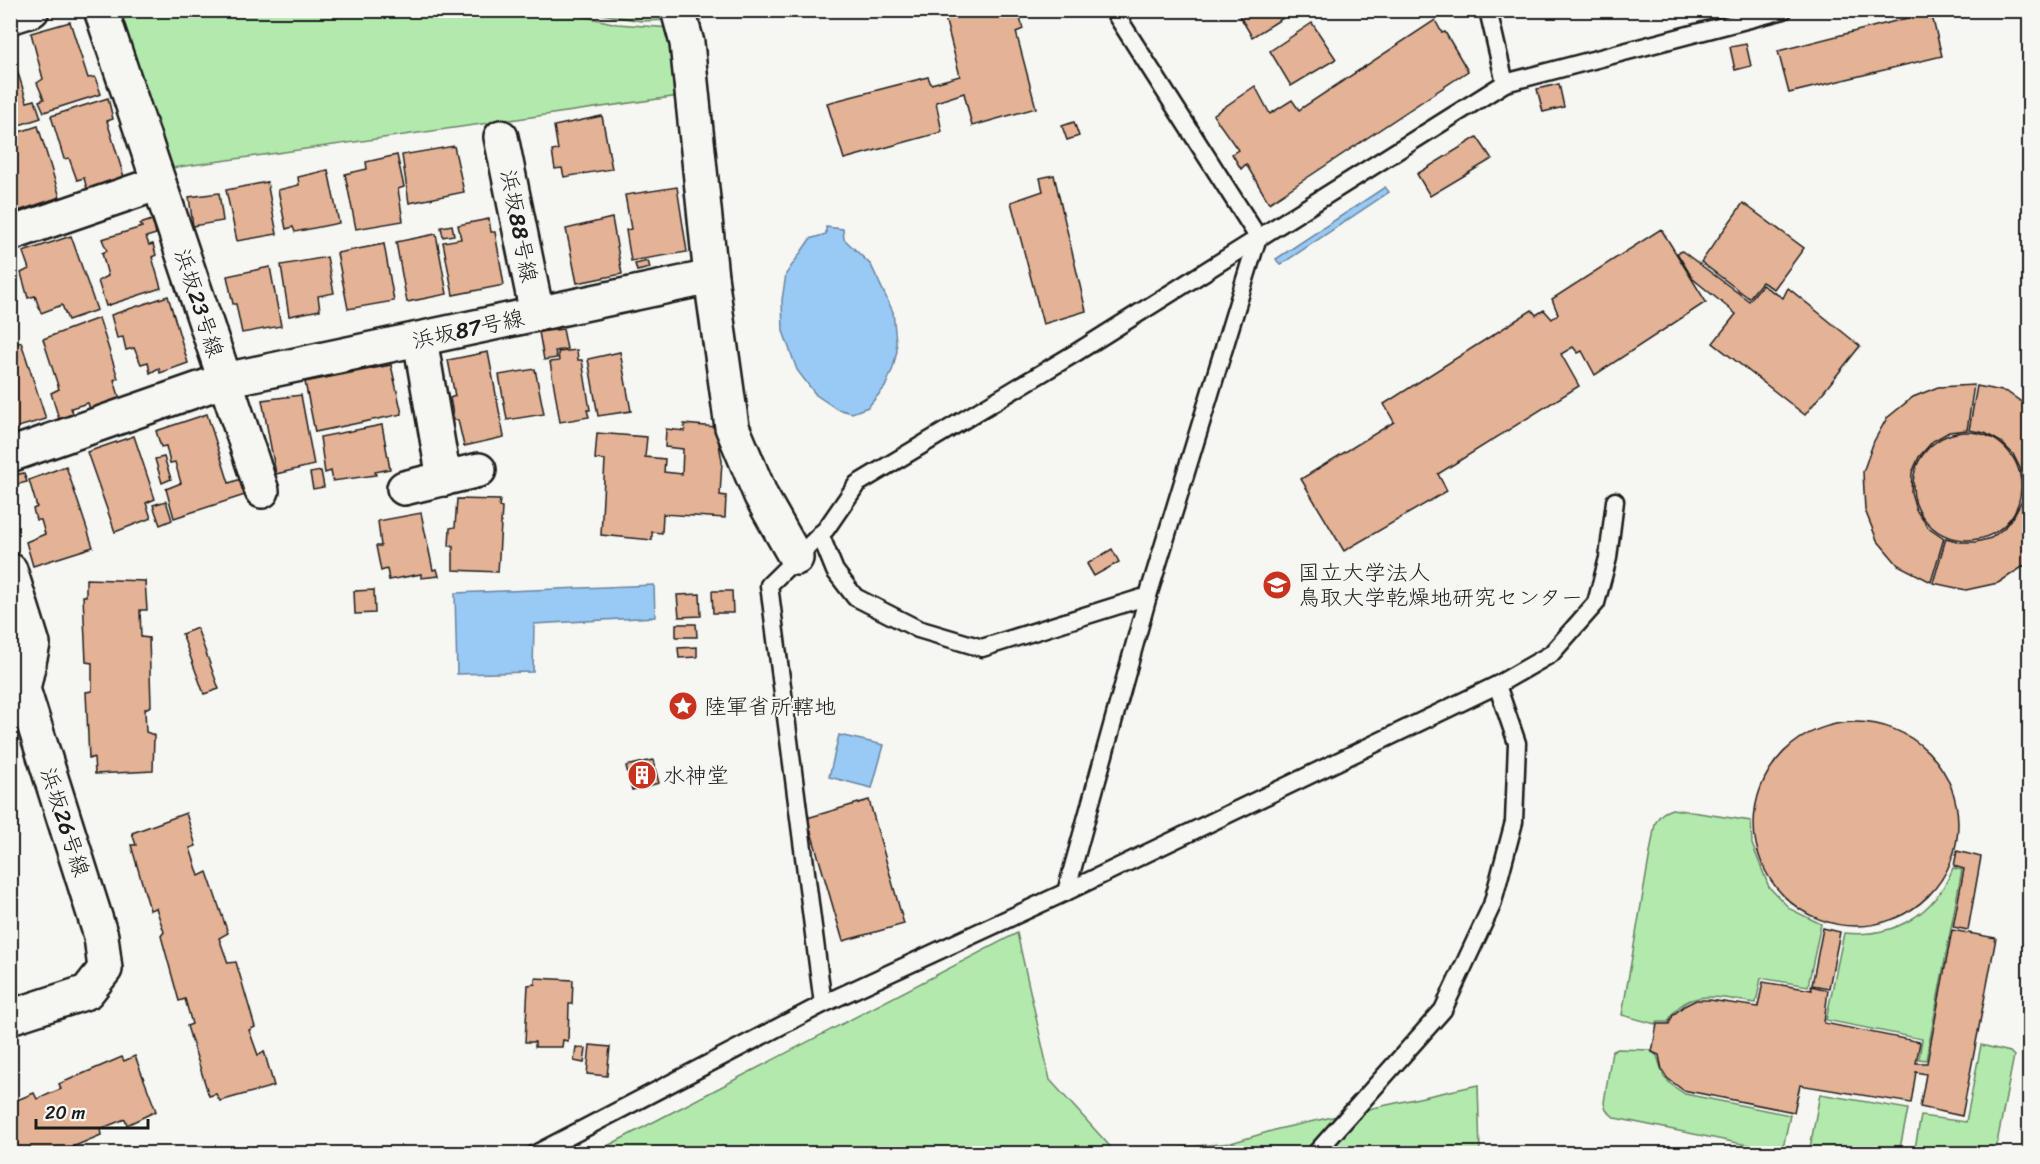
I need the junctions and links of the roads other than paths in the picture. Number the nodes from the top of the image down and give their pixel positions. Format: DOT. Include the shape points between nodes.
graph roads {
  1 [pos="32,10"];
  2 [pos="101,10"];
  3 [pos="678,10"];
  4 [pos="1113,10"];
  5 [pos="1488,10"];
  6 [pos="1784,10"];
  7 [pos="10,18"];
  8 [pos="1505,83"];
  9 [pos="501,137"];
  10 [pos="159,183"];
  11 [pos="10,234"];
  12 [pos="1258,237"];
  13 [pos="711,277"];
  14 [pos="537,314"];
  15 [pos="420,339"];
  16 [pos="225,381"];
  17 [pos="10,455"];
  18 [pos="479,470"];
  19 [pos="444,478"];
  20 [pos="404,488"];
  21 [pos="262,491"];
  22 [pos="1615,501"];
  23 [pos="820,534"];
  24 [pos="796,558"];
  25 [pos="10,570"];
  26 [pos="1148,596"];
  27 [pos="1497,685"];
  28 [pos="1066,892"];
  29 [pos="823,1004"];
  30 [pos="10,1017"];
  31 [pos="535,1154"];
  32 [pos="1315,1154"];
  1 -- 7 [label="street"];
  2 -- 10 [label="street, 浜坂23号線"];
  3 -- 13 [label="street" via="687,44"];
  4 -- 12 [label="lane"];
  5 -- 8 [label="lane"];
  6 -- 8 [label="lane"];
  8 -- 12 [label="lane"];
  9 -- 14 [label="street, 浜坂88号線"];
  10 -- 11 [label="street"];
  10 -- 16 [label="street, 浜坂23号線"];
  12 -- 23 [label="lane" via="857,484"];
  12 -- 26 [label="lane"];
  13 -- 14 [label="street, 浜坂87号線"];
  13 -- 24 [label="street" via="732,427 761,496"];
  14 -- 15 [label="street, 浜坂87号線"];
  15 -- 16 [label="street, 浜坂87号線"];
  15 -- 19 [label="street"];
  16 -- 17 [label="street, 浜坂23号線"];
  16 -- 21 [label="street"];
  18 -- 19 [label="street"];
  19 -- 20 [label="street"];
  22 -- 27 [label="lane" via="1608,558 1596,603 1551,654"];
  23 -- 24 [label="lane"];
  23 -- 26 [label="lane" via="835,571 855,597 918,629 982,648"];
  24 -- 29 [label="lane" via="769,585"];
  25 -- 30 [label="street, 浜坂26号線" via="33,644 23,689 101,936 105,969 87,992"];
  26 -- 28 [label="lane"];
  27 -- 28 [label="lane"];
  27 -- 32 [label="lane" via="1517,743 1514,822 1492,905 1443,1010"];
  28 -- 29 [label="lane"];
  29 -- 31 [label="lane"];
}
